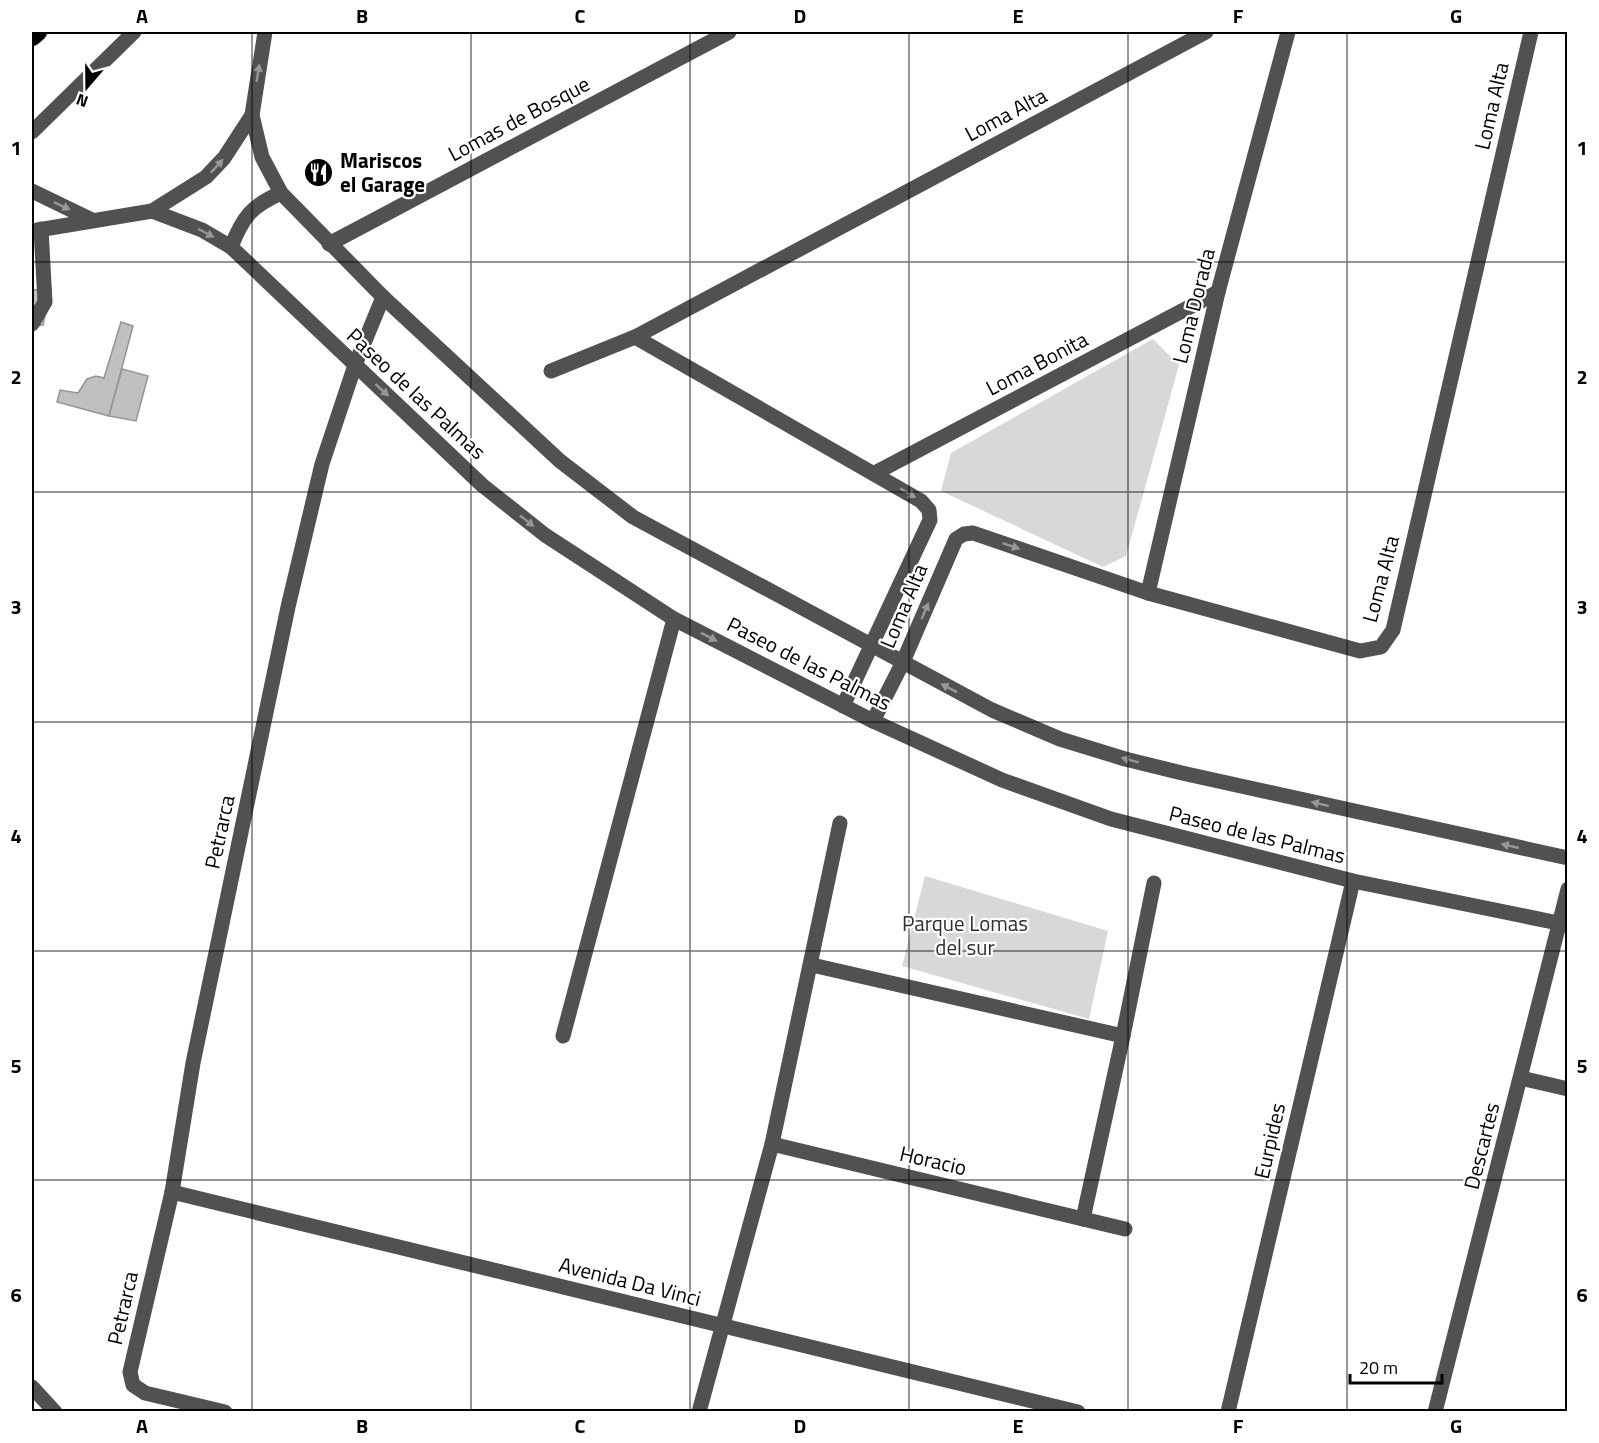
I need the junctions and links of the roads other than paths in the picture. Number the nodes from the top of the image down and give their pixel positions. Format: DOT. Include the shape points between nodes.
graph roads {
  1 [pos="38,32"];
  2 [pos="134,32"];
  3 [pos="265,32"];
  4 [pos="729,32"];
  5 [pos="1206,32"];
  6 [pos="1288,32"];
  7 [pos="1531,32"];
  8 [pos="32,38"];
  9 [pos="252,116"];
  10 [pos="32,132"];
  11 [pos="32,191"];
  12 [pos="281,193"];
  13 [pos="152,211"];
  14 [pos="92,220"];
  15 [pos="36,230"];
  16 [pos="329,244"];
  17 [pos="231,247"];
  18 [pos="1218,292"];
  19 [pos="383,297"];
  20 [pos="32,324"];
  21 [pos="635,337"];
  22 [pos="355,365"];
  23 [pos="551,371"];
  24 [pos="875,473"];
  25 [pos="1148,593"];
  26 [pos="674,619"];
  27 [pos="872,647"];
  28 [pos="902,664"];
  29 [pos="843,706"];
  30 [pos="873,721"];
  31 [pos="840,823"];
  32 [pos="1568,858"];
  33 [pos="1353,880"];
  34 [pos="1154,883"];
  35 [pos="1568,890"];
  36 [pos="1564,925"];
  37 [pos="812,965"];
  38 [pos="563,1036"];
  39 [pos="1123,1036"];
  40 [pos="1521,1078"];
  41 [pos="1568,1089"];
  42 [pos="772,1144"];
  43 [pos="172,1192"];
  44 [pos="1083,1219"];
  45 [pos="1125,1229"];
  46 [pos="722,1326"];
  47 [pos="32,1387"];
  48 [pos="55,1412"];
  49 [pos="225,1412"];
  50 [pos="699,1412"];
  51 [pos="1078,1412"];
  52 [pos="1228,1412"];
  53 [pos="1436,1412"];
  1 -- 8 [label="highway"];
  2 -- 10 [label="street"];
  9 -- 3 [label="street, Paseo de las Palmas, one-way"];
  4 -- 16 [label="street, Lomas de Bosque"];
  5 -- 21 [label="street, Loma Alta"];
  6 -- 18 [label="street, Loma Dorada"];
  7 -- 25 [label="street, Loma Alta" via="1393,630 1381,646 1360,651"];
  9 -- 12 [label="street, Paseo de las Palmas" via="262,157"];
  13 -- 9 [label="street, Paseo de las Palmas, one-way" via="206,177"];
  11 -- 14 [label="street, one-way"];
  12 -- 16 [label="street, Paseo de las Palmas"];
  12 -- 17 [label="street" via="245,216"];
  13 -- 14 [label="street, Paseo de las Palmas"];
  13 -- 17 [label="street, Paseo de las Palmas, one-way" via="201,230"];
  14 -- 15 [label="street, Paseo de las Palmas"];
  15 -- 20 [label="street" via="45,302"];
  16 -- 19 [label="street, Paseo de las Palmas"];
  17 -- 22 [label="street, Paseo de las Palmas"];
  18 -- 24 [label="street, Loma Bonita"];
  18 -- 25 [label="street, Loma Dorada"];
  19 -- 22 [label="street, Petrarca"];
  19 -- 27 [label="street, Paseo de las Palmas" via="552,454 633,517"];
  21 -- 23 [label="street, Loma Alta"];
  21 -- 24 [label="street, Loma Alta"];
  22 -- 26 [label="street, Paseo de las Palmas, one-way" via="482,485 545,535"];
  22 -- 43 [label="street, Petrarca" via="322,464 288,607 193,1063"];
  24 -- 27 [label="street, Loma Alta, one-way" via="921,501 929,510 930,520"];
  28 -- 25 [label="street, Loma Alta, one-way" via="956,539 964,534 973,533"];
  26 -- 29 [label="street, Paseo de las Palmas, one-way"];
  26 -- 38 [label="street"];
  27 -- 28 [label="street, Paseo de las Palmas"];
  27 -- 29 [label="street, Loma Alta"];
  28 -- 30 [label="street, Loma Alta"];
  32 -- 28 [label="street, Paseo de las Palmas, one-way" via="1125,759 1060,739"];
  29 -- 30 [label="street, Paseo de las Palmas"];
  30 -- 33 [label="street, Paseo de las Palmas" via="1063,804 1157,832"];
  31 -- 37 [label="street"];
  33 -- 36 [label="street, Paseo de las Palmas"];
  33 -- 52 [label="street, Eurpides"];
  34 -- 39 [label="street"];
  35 -- 36 [label="street, Descartes"];
  36 -- 40 [label="street, Descartes"];
  37 -- 39 [label="street"];
  37 -- 42 [label="street"];
  39 -- 44 [label="street"];
  40 -- 41 [label="street"];
  40 -- 53 [label="street, Descartes"];
  42 -- 44 [label="street, Horacio"];
  42 -- 46 [label="street"];
  43 -- 46 [label="street, Avenida Da Vinci"];
  43 -- 49 [label="street, Petrarca" via="130,1372 133,1385 145,1393"];
  44 -- 45 [label="street, Horacio"];
  46 -- 50 [label="street"];
  46 -- 51 [label="street, Avenida Da Vinci"];
  47 -- 48 [label="street"];
}
